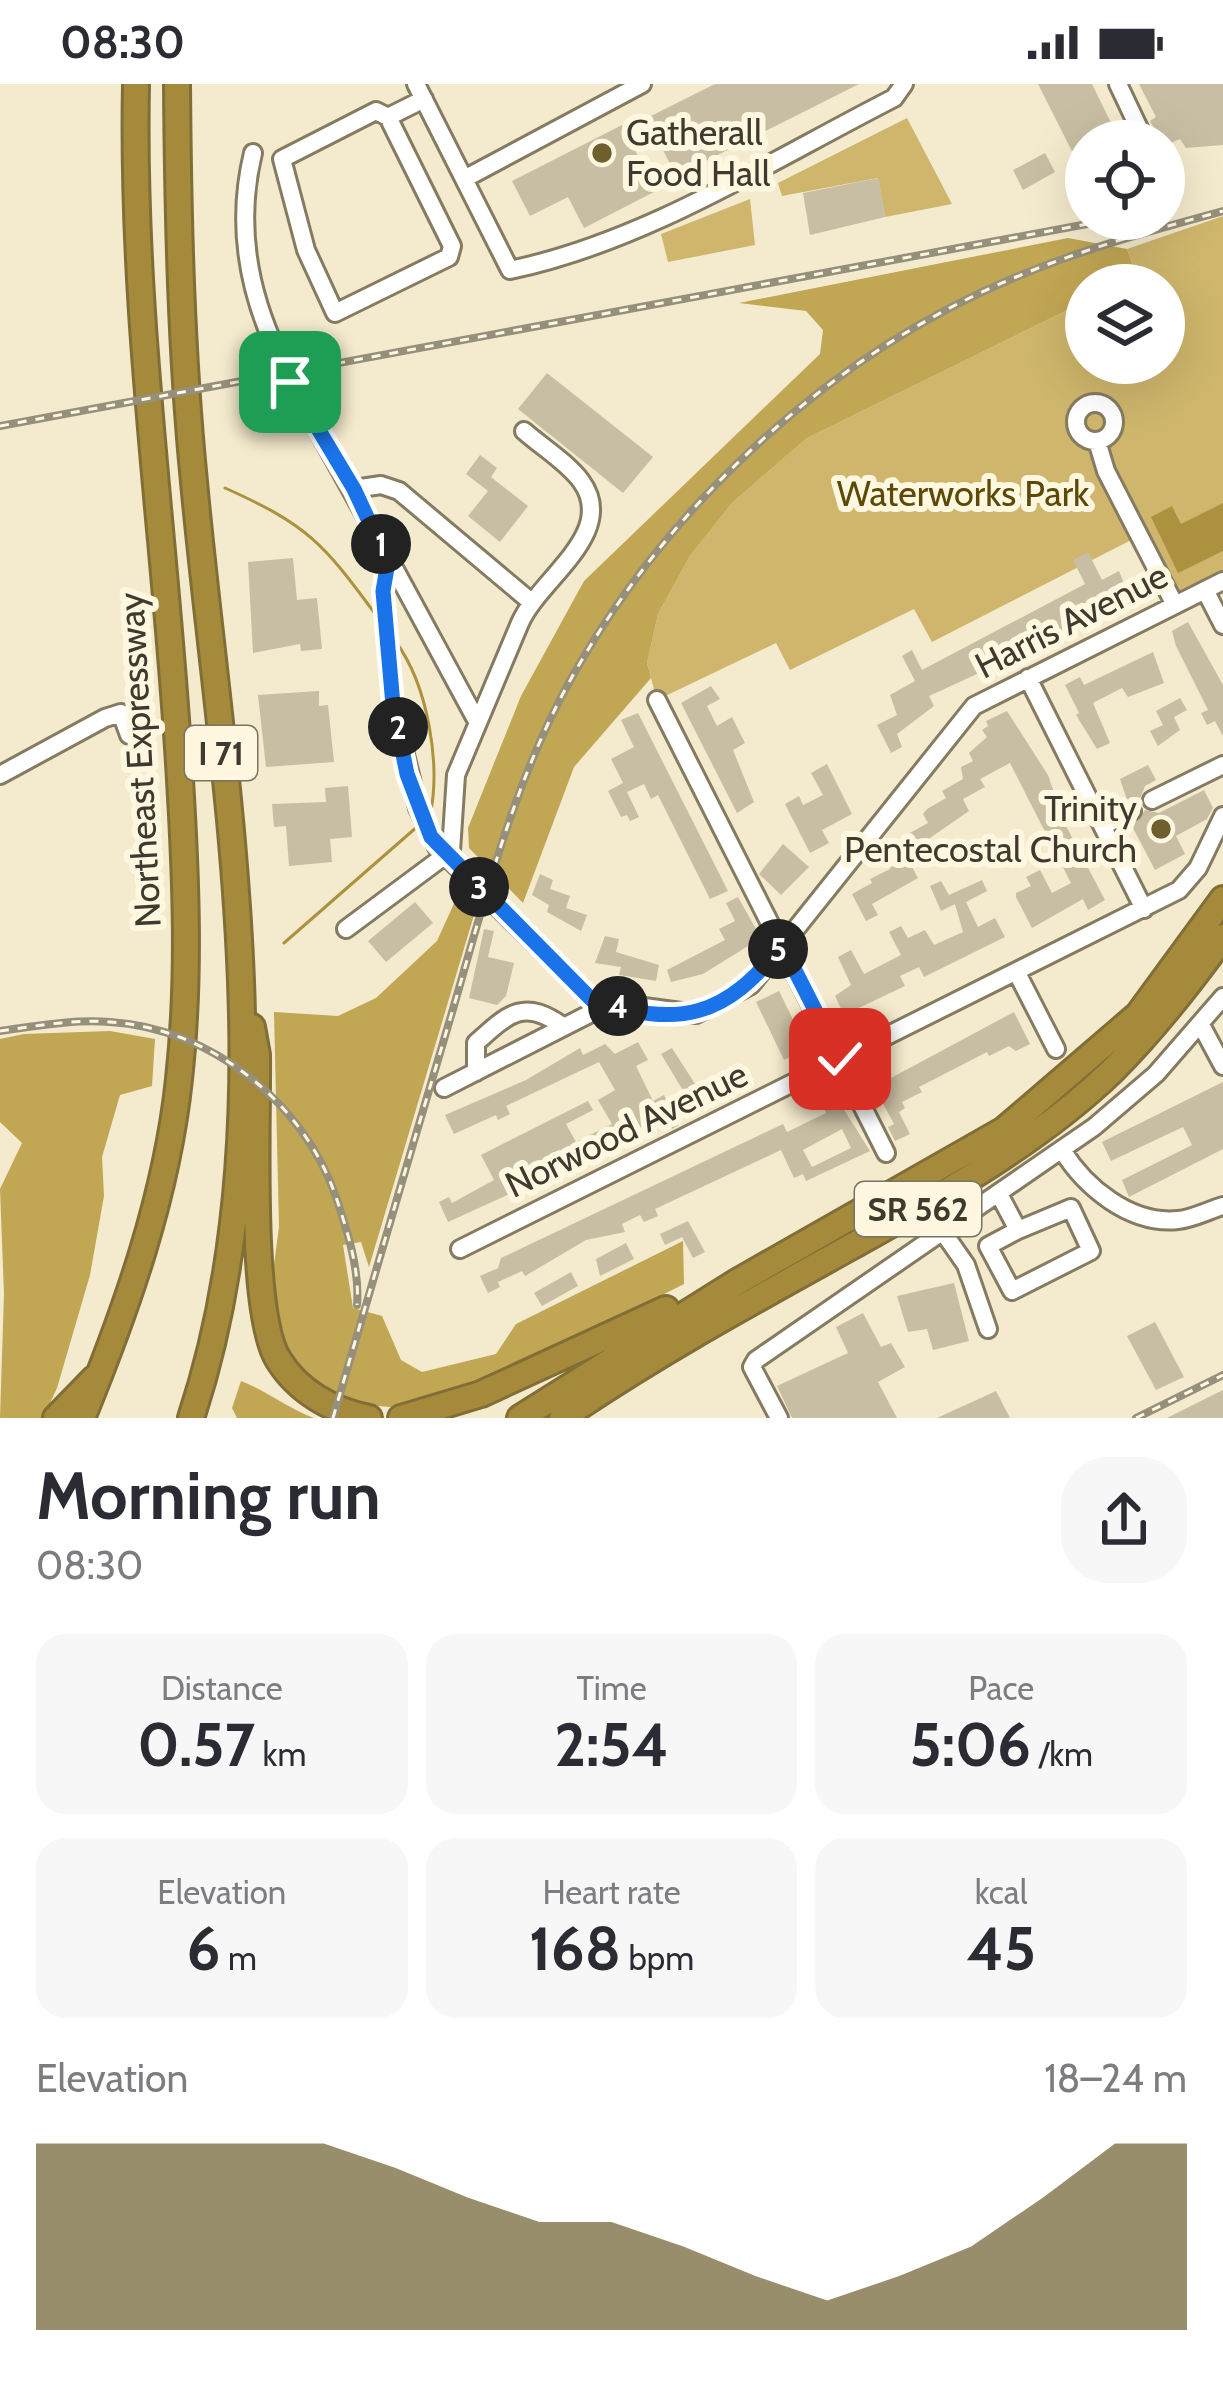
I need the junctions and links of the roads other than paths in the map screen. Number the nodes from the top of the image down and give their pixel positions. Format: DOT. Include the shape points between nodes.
graph roads {
  1 [pos="136,84"];
  2 [pos="177,84"];
  3 [pos="642,84"];
  4 [pos="904,84"];
  5 [pos="1118,84"];
  6 [pos="420,91"];
  7 [pos="388,117"];
  8 [pos="1135,120"];
  9 [pos="253,153"];
  10 [pos="464,179"];
  11 [pos="278,354"];
  12 [pos="290,382"];
  13 [pos="524,431"];
  14 [pos="1097,441"];
  15 [pos="354,489"];
  16 [pos="388,562"];
  17 [pos="1223,581"];
  18 [pos="1205,590"];
  19 [pos="530,601"];
  20 [pos="1175,605"];
  21 [pos="1223,625"];
  22 [pos="1028,678"];
  23 [pos="657,700"];
  24 [pos="478,724"];
  25 [pos="129,735"];
  26 [pos="1223,765"];
  27 [pos="0,775"];
  28 [pos="1152,800"];
  29 [pos="1132,811"];
  30 [pos="1223,816"];
  31 [pos="1102,826"];
  32 [pos="448,856"];
  33 [pos="1223,899"];
  34 [pos="1144,909"];
  35 [pos="346,929"];
  36 [pos="1223,937"];
  37 [pos="782,945"];
  38 [pos="238,952"];
  39 [pos="1017,973"];
  40 [pos="1223,997"];
  41 [pos="607,1005"];
  42 [pos="1201,1024"];
  43 [pos="564,1027"];
  44 [pos="1056,1049"];
  45 [pos="840,1059"];
  46 [pos="1223,1065"];
  47 [pos="476,1072"];
  48 [pos="444,1088"];
  49 [pos="1062,1150"];
  50 [pos="886,1153"];
  51 [pos="999,1194"];
  52 [pos="1223,1206"];
  53 [pos="1018,1231"];
  54 [pos="943,1232"];
  55 [pos="988,1246"];
  56 [pos="460,1249"];
  57 [pos="793,1250"];
  58 [pos="962,1259"];
  59 [pos="988,1329"];
  60 [pos="100,1373"];
  61 [pos="56,1418"];
  62 [pos="82,1418"];
  63 [pos="191,1418"];
  64 [pos="370,1418"];
  65 [pos="400,1418"];
  66 [pos="520,1418"];
  67 [pos="562,1418"];
  68 [pos="779,1418"];
  1 -- 60 [label="highway, Northeast Expressway / I 71" via="140,308 173,655 186,976 179,1082 158,1193"];
  2 -- 38 [label="highway, Northeast Expressway / I 71" via="192,456"];
  3 -- 10 [label="street"];
  4 -- 10 [label="street" via="895,98 560,260 510,270"];
  5 -- 8 [label="street"];
  6 -- 7 [label="street"];
  6 -- 10 [label="street"];
  7 -- 7 [label="street" via="452,246 449,256 335,313 306,250 282,159 376,111"];
  9 -- 11 [label="street" via="244,187 245,247 255,306"];
  12 -- 15 [label="street"];
  13 -- 19 [label="street" via="578,477 593,508 586,534"];
  14 -- 20 [label="street"];
  15 -- 16 [label="street"];
  15 -- 19 [label="street" via="399,490"];
  16 -- 24 [label="street"];
  16 -- 32 [label="street" via="383,591 393,705 418,808"];
  17 -- 18 [label="street, Harris Avenue"];
  18 -- 20 [label="street, Harris Avenue"];
  18 -- 21 [label="street"];
  19 -- 24 [label="street"];
  20 -- 22 [label="street, Harris Avenue"];
  22 -- 31 [label="street"];
  22 -- 37 [label="street, Harris Avenue" via="974,706"];
  23 -- 37 [label="street"];
  24 -- 32 [label="street" via="456,776"];
  25 -- 27 [label="street" via="121,713"];
  26 -- 28 [label="street"];
  29 -- 31 [label="street"];
  30 -- 34 [label="street, Norwood Avenue" via="1198,868 1179,890"];
  31 -- 34 [label="street"];
  32 -- 35 [label="street"];
  32 -- 41 [label="street" via="592,1000"];
  33 -- 57 [label="highway, SR 562" via="1138,1016 1076,1072 986,1141"];
  34 -- 39 [label="street, Norwood Avenue"];
  36 -- 67 [label="highway, SR 562" via="1110,1072 1047,1123"];
  37 -- 41 [label="street, Harris Avenue" via="751,985 705,1012"];
  37 -- 45 [label="street"];
  38 -- 63 [label="highway, Northeast Expressway / I 71" via="236,1181 224,1278"];
  38 -- 64 [label="highway" via="257,1054 265,1322 278,1360 304,1389"];
  39 -- 44 [label="street"];
  39 -- 45 [label="street, Norwood Avenue"];
  40 -- 42 [label="street"];
  41 -- 43 [label="street"];
  42 -- 46 [label="street"];
  42 -- 49 [label="street" via="1156,1074"];
  43 -- 47 [label="street"];
  43 -- 47 [label="street" via="540,1010 522,1010 476,1043"];
  45 -- 50 [label="street"];
  45 -- 56 [label="street, Norwood Avenue"];
  47 -- 48 [label="street"];
  49 -- 51 [label="street"];
  49 -- 52 [label="street" via="1091,1189 1144,1217 1178,1220"];
  51 -- 53 [label="street"];
  51 -- 54 [label="street"];
  53 -- 55 [label="street"];
  53 -- 55 [label="street" via="1071,1208 1091,1251 1015,1292"];
  54 -- 58 [label="street"];
  54 -- 68 [label="street" via="756,1360 752,1367"];
  55 -- 58 [label="street"];
  57 -- 65 [label="highway" via="481,1394"];
  57 -- 66 [label="highway, SR 562"];
  58 -- 59 [label="street"];
  60 -- 61 [label="highway"];
  60 -- 62 [label="highway, Northeast Expressway / I 71"];
}
